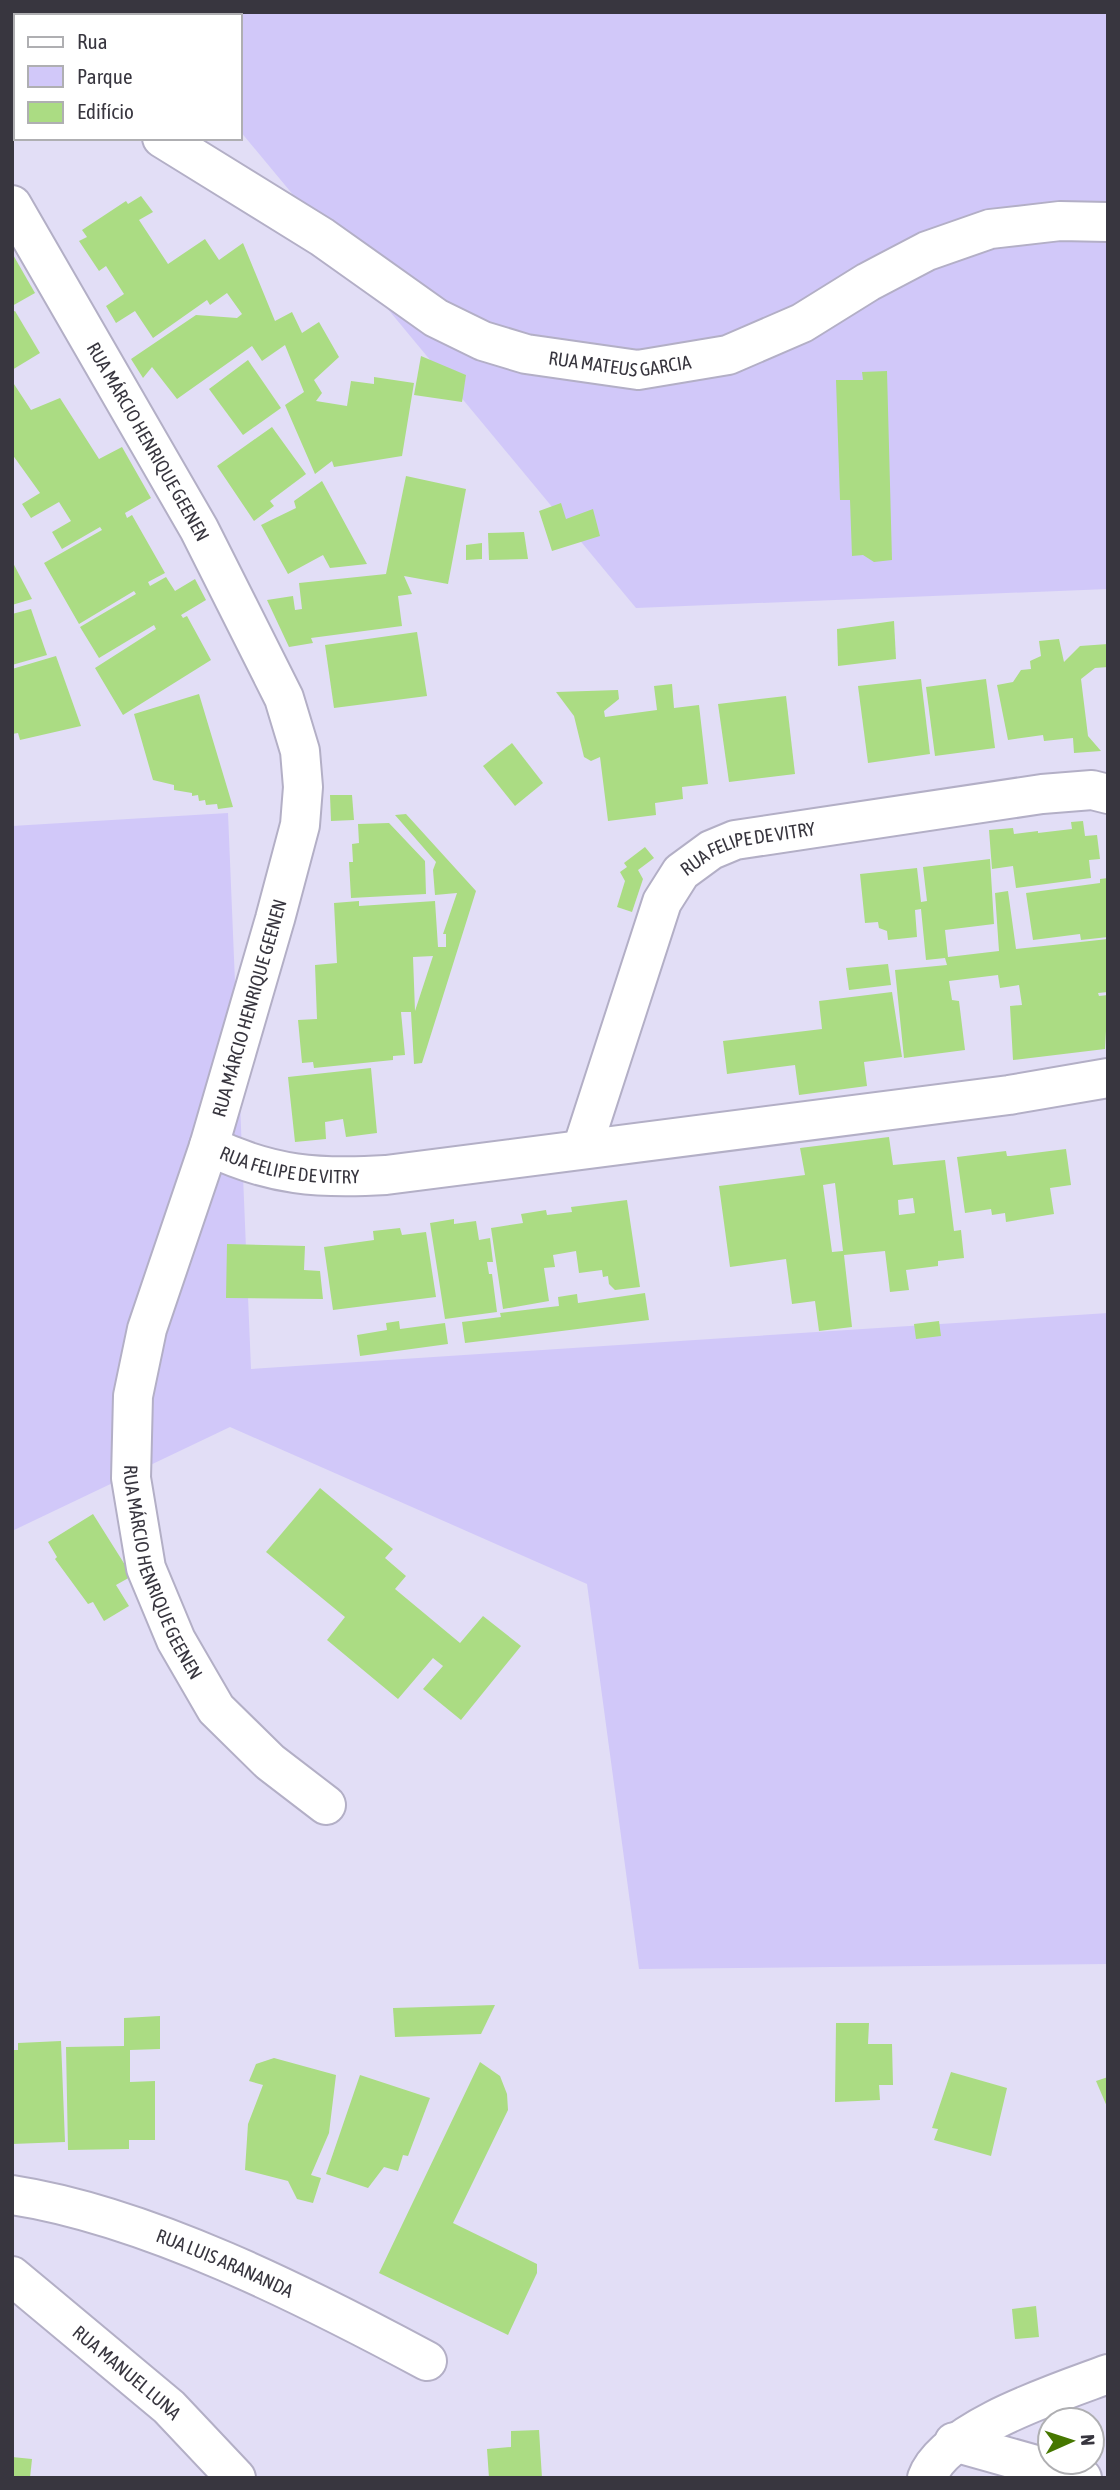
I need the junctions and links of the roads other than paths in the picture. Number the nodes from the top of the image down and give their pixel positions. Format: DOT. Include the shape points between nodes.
graph roads {
  1 [pos="165,140"];
  2 [pos="12,205"];
  3 [pos="1108,222"];
  4 [pos="1108,794"];
  5 [pos="1108,1078"];
  6 [pos="209,1146"];
  7 [pos="582,1149"];
  8 [pos="326,1805"];
  9 [pos="12,2195"];
  10 [pos="12,2276"];
  11 [pos="427,2361"];
  12 [pos="1108,2374"];
  13 [pos="954,2442"];
  14 [pos="236,2478"];
  15 [pos="927,2478"];
  16 [pos="1082,2478"];
  1 -- 3 [label="street, RUA MATEUS GARCIA" via="322,237 436,318 483,341 526,354 638,370 727,355 802,323 927,251 990,229 1060,221"];
  2 -- 6 [label="street, RUA MÁRCIO HENRIQUE GEENEN" via="198,529 284,698 297,741 303,787 299,825"];
  4 -- 7 [label="street, RUA FELIPE DE VITRY" via="1092,790 1042,794 781,831 711,850 681,872 662,902"];
  5 -- 7 [label="street, RUA FELIPE DE VITRY" via="1009,1095"];
  6 -- 7 [label="street, RUA FELIPE DE VITRY" via="243,1162 312,1177 386,1175"];
  6 -- 8 [label="street, RUA MÁRCIO HENRIQUE GEENEN" via="146,1329 133,1396 131,1478 146,1568 176,1640 216,1709 270,1762"];
  9 -- 11 [label="street, RUA LUIS ARANANDA" via="57,2202 147,2232 252,2276"];
  10 -- 14 [label="street, RUA MANUEL LUNA" via="169,2407"];
  12 -- 13 [label="street"];
  13 -- 15 [label="street" via="930,2468"];
  13 -- 16 [label="street"];
}
